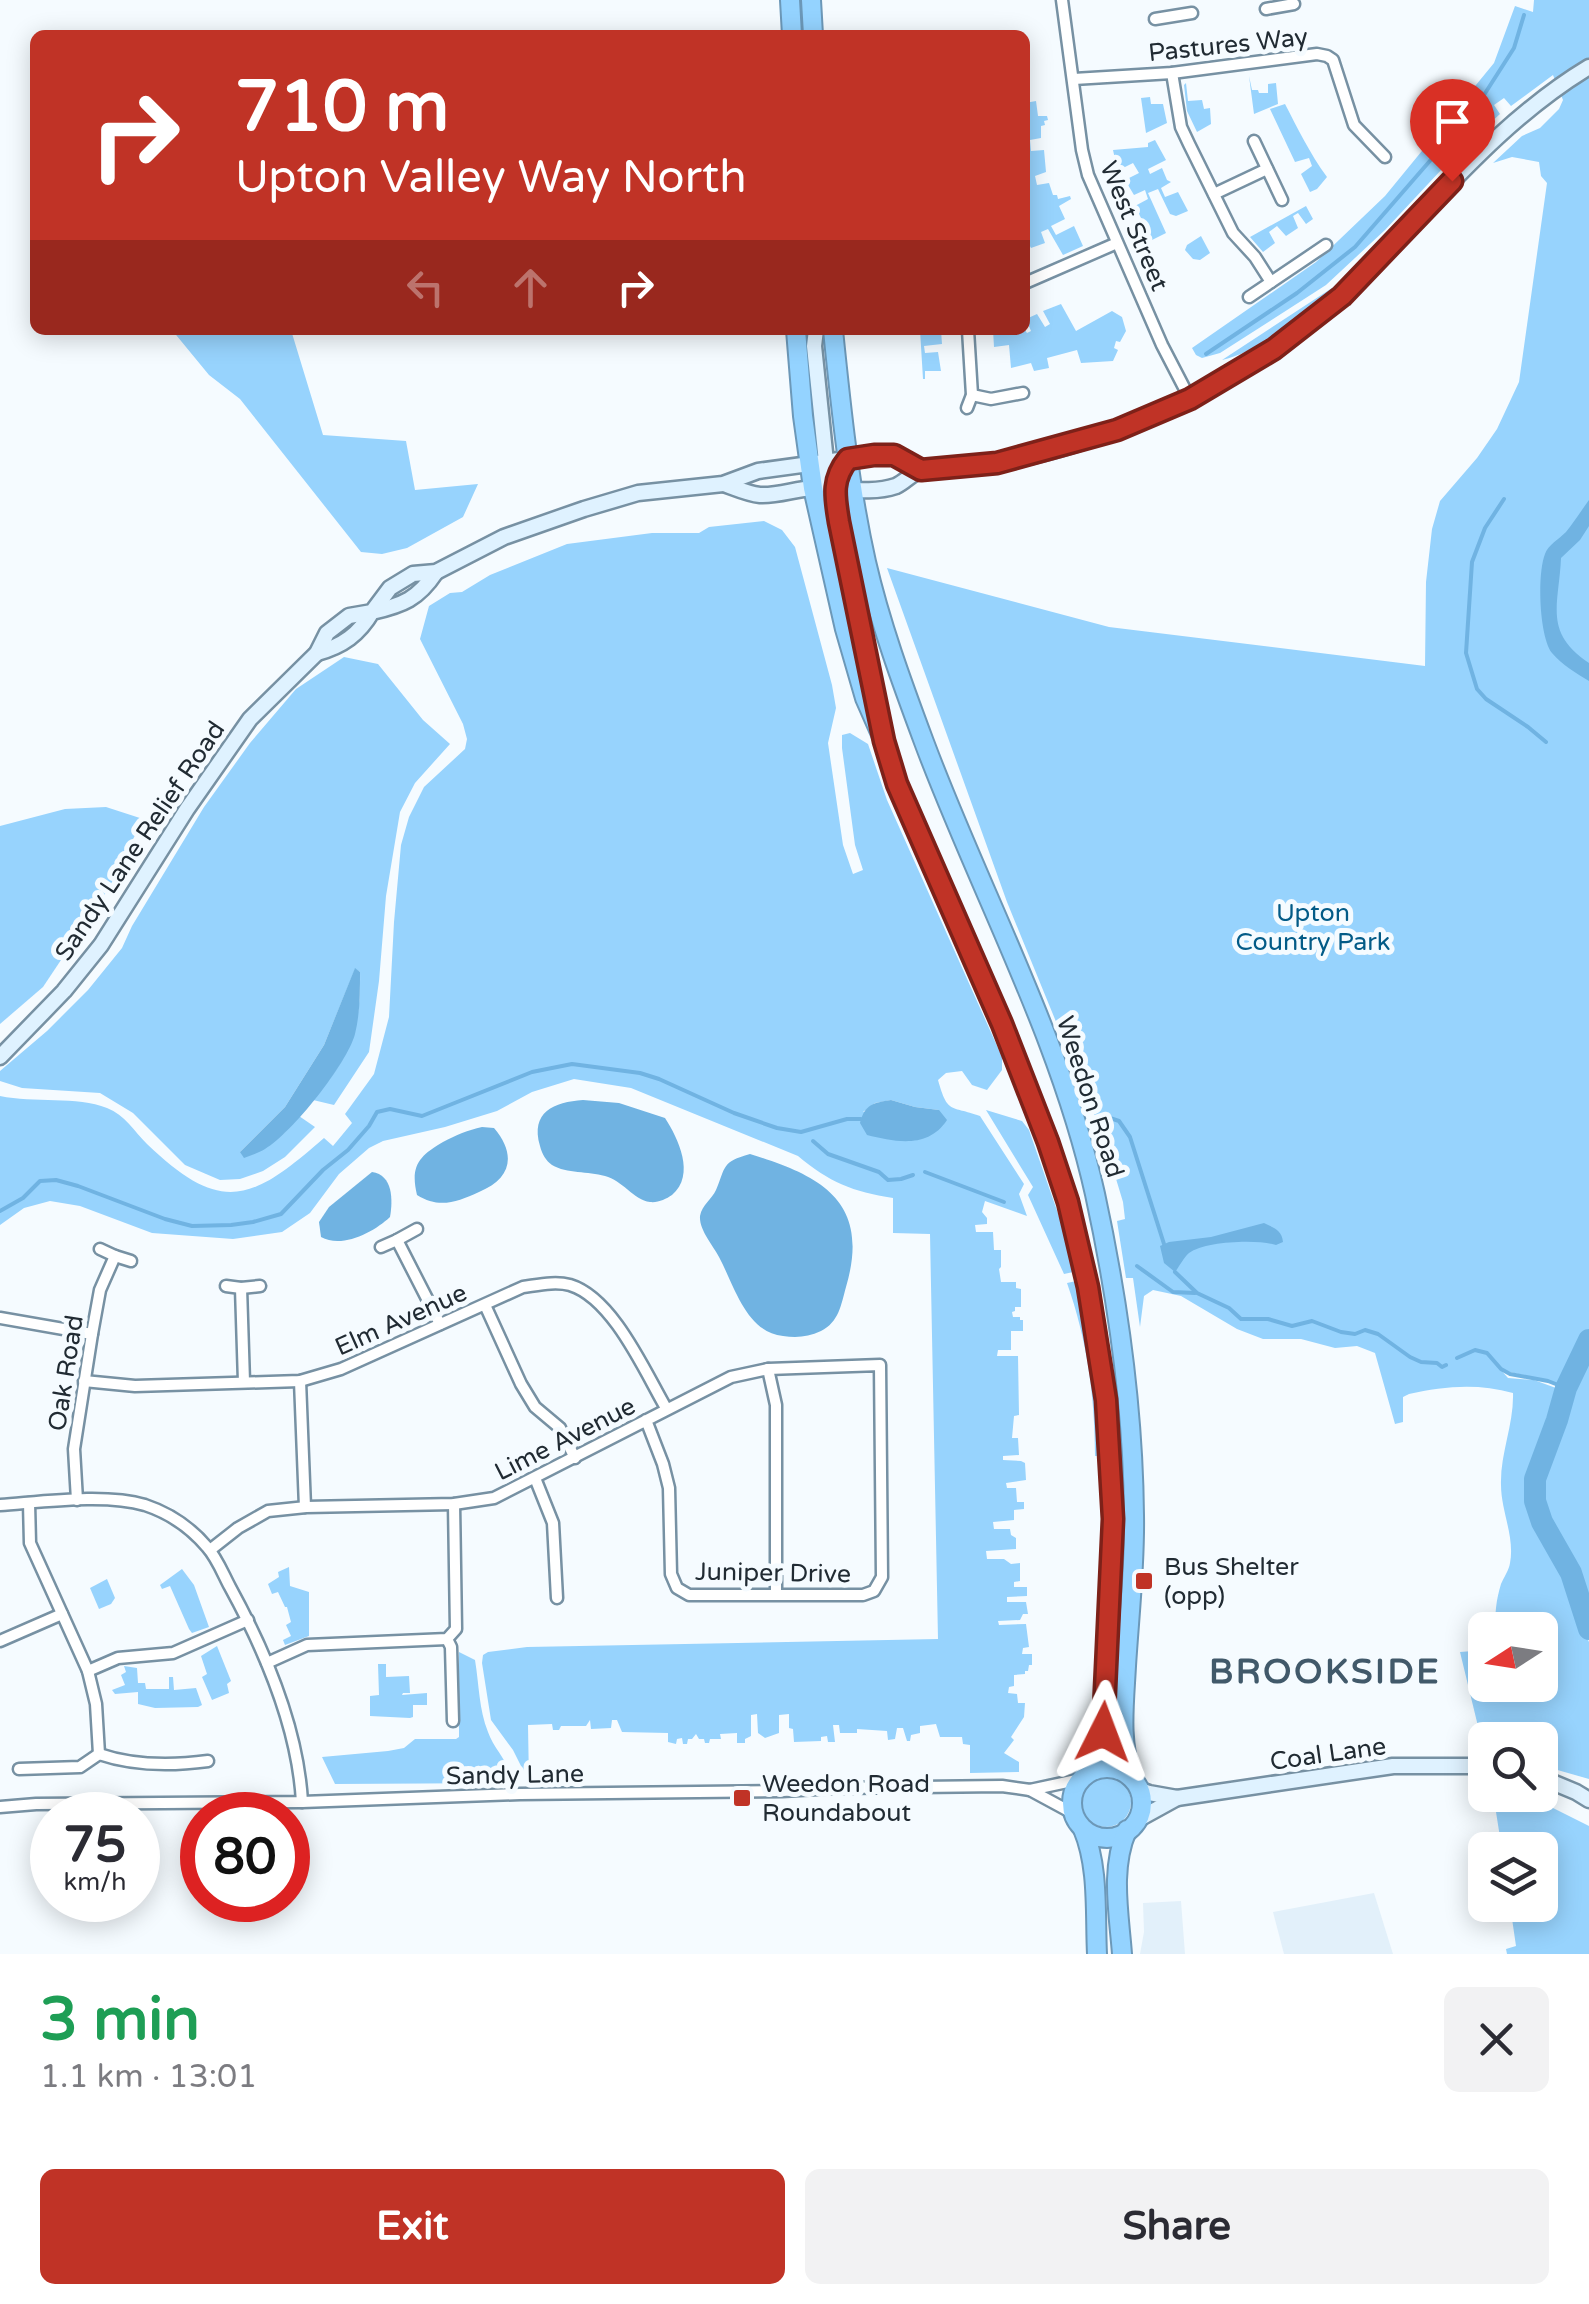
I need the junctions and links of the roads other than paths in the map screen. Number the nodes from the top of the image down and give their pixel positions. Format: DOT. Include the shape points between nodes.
graph roads {
  1 [pos="790,0"];
  2 [pos="811,0"];
  3 [pos="1062,0"];
  4 [pos="1170,0"];
  5 [pos="1294,4"];
  6 [pos="1273,5"];
  7 [pos="1192,13"];
  8 [pos="1172,16"];
  9 [pos="1156,19"];
  10 [pos="792,30"];
  11 [pos="813,30"];
  12 [pos="1589,67"];
  13 [pos="1172,73"];
  14 [pos="1074,78"];
  15 [pos="1254,141"];
  16 [pos="1385,156"];
  17 [pos="1266,169"];
  18 [pos="1214,194"];
  19 [pos="1282,200"];
  20 [pos="1117,243"];
  21 [pos="1326,245"];
  22 [pos="1030,282"];
  23 [pos="1272,282"];
  24 [pos="1249,297"];
  25 [pos="797,335"];
  26 [pos="815,335"];
  27 [pos="834,335"];
  28 [pos="968,335"];
  29 [pos="1023,392"];
  30 [pos="972,395"];
  31 [pos="1190,399"];
  32 [pos="967,408"];
  33 [pos="848,459"];
  34 [pos="818,463"];
  35 [pos="921,470"];
  36 [pos="724,484"];
  37 [pos="814,488"];
  38 [pos="834,490"];
  39 [pos="853,491"];
  40 [pos="884,741"];
  41 [pos="0,1057"];
  42 [pos="417,1229"];
  43 [pos="397,1240"];
  44 [pos="381,1247"];
  45 [pos="100,1249"];
  46 [pos="115,1256"];
  47 [pos="131,1262"];
  48 [pos="226,1286"];
  49 [pos="260,1286"];
  50 [pos="241,1288"];
  51 [pos="484,1305"];
  52 [pos="0,1318"];
  53 [pos="440,1324"];
  54 [pos="92,1334"];
  55 [pos="880,1365"];
  56 [pos="768,1370"];
  57 [pos="84,1381"];
  58 [pos="300,1381"];
  59 [pos="244,1382"];
  60 [pos="666,1408"];
  61 [pos="646,1420"];
  62 [pos="575,1458"];
  63 [pos="535,1478"];
  64 [pos="76,1500"];
  65 [pos="29,1503"];
  66 [pos="454,1504"];
  67 [pos="0,1505"];
  68 [pos="305,1507"];
  69 [pos="210,1550"];
  70 [pos="776,1594"];
  71 [pos="557,1598"];
  72 [pos="62,1614"];
  73 [pos="248,1620"];
  74 [pos="447,1639"];
  75 [pos="0,1641"];
  76 [pos="267,1663"];
  77 [pos="88,1672"];
  78 [pos="452,1721"];
  79 [pos="99,1754"];
  80 [pos="208,1761"];
  81 [pos="1468,1766"];
  82 [pos="19,1769"];
  83 [pos="1083,1778"];
  84 [pos="1135,1784"];
  85 [pos="1558,1784"];
  86 [pos="1030,1790"];
  87 [pos="301,1792"];
  88 [pos="1177,1798"];
  89 [pos="1589,1800"];
  90 [pos="310,1802"];
  91 [pos="180,1803"];
  92 [pos="0,1808"];
  93 [pos="1080,1824"];
  94 [pos="1132,1825"];
  95 [pos="1097,1954"];
  96 [pos="1122,1954"];
  1 -- 10 [label="highway"];
  2 -- 11 [label="highway"];
  3 -- 14 [label="street, West Street"];
  4 -- 8 [label="street"];
  5 -- 6 [label="street"];
  7 -- 8 [label="street"];
  8 -- 9 [label="street"];
  12 -- 31 [label="street" via="1534,104 1480,153 1342,296 1274,349"];
  13 -- 14 [label="street, Pastures Way"];
  13 -- 16 [label="street, Pastures Way" via="1327,56 1354,125"];
  13 -- 18 [label="street" via="1181,126"];
  14 -- 20 [label="street, West Street" via="1088,175"];
  15 -- 17 [label="street"];
  17 -- 18 [label="street"];
  17 -- 19 [label="street"];
  18 -- 23 [label="street" via="1233,232"];
  20 -- 22 [label="street"];
  20 -- 31 [label="street, West Street"];
  21 -- 23 [label="street"];
  23 -- 24 [label="street"];
  25 -- 34 [label="highway"];
  26 -- 34 [label="street"];
  27 -- 33 [label="highway, Weedon Road"];
  28 -- 30 [label="street"];
  29 -- 30 [label="street" via="991,400"];
  30 -- 32 [label="street"];
  31 -- 35 [label="street" via="1056,449"];
  33 -- 34 [label="street, Sandy Lane Relief Road"];
  33 -- 35 [label="street, Sandy Lane Relief Road" via="894,455"];
  33 -- 38 [label="street"];
  33 -- 39 [label="highway, Weedon Road"];
  34 -- 36 [label="street, Sandy Lane Relief Road" via="758,471"];
  34 -- 37 [label="highway"];
  35 -- 39 [label="street, Sandy Lane Relief Road" via="898,485"];
  36 -- 37 [label="street, Sandy Lane Relief Road" via="758,495"];
  36 -- 41 [label="street, Sandy Lane Relief Road" via="638,493 504,537 436,572 424,590 400,606 372,612 361,630 318,653 250,719 101,944"];
  37 -- 38 [label="street, Sandy Lane Relief Road"];
  37 -- 40 [label="highway" via="845,629"];
  38 -- 39 [label="street, Sandy Lane Relief Road"];
  38 -- 40 [label="street"];
  39 -- 84 [label="highway, Weedon Road" via="897,666 1038,1015 1094,1191 1130,1406 1134,1519 1122,1741"];
  40 -- 83 [label="highway" via="1048,1142 1088,1287 1106,1400 1113,1519 1103,1732"];
  42 -- 43 [label="street"];
  43 -- 44 [label="street"];
  43 -- 53 [label="street"];
  45 -- 46 [label="street"];
  46 -- 47 [label="street"];
  46 -- 54 [label="street, Oak Road"];
  48 -- 50 [label="street"];
  49 -- 50 [label="street"];
  50 -- 59 [label="street"];
  51 -- 53 [label="street, Elm Avenue"];
  51 -- 60 [label="street, Elm Avenue" via="523,1287 572,1286 602,1305"];
  51 -- 62 [label="street" via="521,1384 560,1428"];
  52 -- 54 [label="street"];
  53 -- 58 [label="street, Elm Avenue"];
  54 -- 57 [label="street, Oak Road"];
  55 -- 56 [label="street, Lime Avenue"];
  55 -- 70 [label="street, Juniper Drive" via="882,1577 874,1591 863,1594"];
  56 -- 60 [label="street, Lime Avenue" via="731,1377"];
  56 -- 70 [label="street" via="776,1404"];
  57 -- 59 [label="street, Elm Avenue"];
  57 -- 64 [label="street, Oak Road" via="74,1449"];
  58 -- 59 [label="street, Elm Avenue"];
  58 -- 68 [label="street"];
  60 -- 61 [label="street, Lime Avenue"];
  61 -- 62 [label="street, Lime Avenue"];
  61 -- 70 [label="street, Juniper Drive" via="669,1488 677,1588 689,1595"];
  62 -- 63 [label="street, Lime Avenue"];
  63 -- 66 [label="street, Lime Avenue" via="494,1498"];
  63 -- 71 [label="street" via="553,1523"];
  64 -- 65 [label="street"];
  64 -- 69 [label="street" via="151,1508 187,1526"];
  65 -- 67 [label="street"];
  65 -- 72 [label="street" via="30,1543"];
  66 -- 68 [label="street, Lime Avenue"];
  66 -- 74 [label="street" via="456,1629"];
  68 -- 69 [label="street, Lime Avenue" via="268,1511"];
  69 -- 73 [label="street"];
  72 -- 75 [label="street"];
  72 -- 77 [label="street"];
  73 -- 76 [label="street"];
  73 -- 77 [label="street" via="173,1653 118,1658"];
  74 -- 76 [label="street" via="307,1645"];
  74 -- 78 [label="street"];
  76 -- 87 [label="street" via="296,1754"];
  77 -- 79 [label="street"];
  79 -- 80 [label="street" via="149,1764"];
  79 -- 82 [label="street" via="80,1767"];
  81 -- 88 [label="street, Coal Lane" via="1393,1766"];
  83 -- 84 [label="highway" via="1106,1768"];
  83 -- 86 [label="street"];
  83 -- 93 [label="highway" via="1072,1803"];
  84 -- 88 [label="street, Coal Lane"];
  84 -- 94 [label="highway" via="1141,1804"];
  85 -- 89 [label="street"];
  86 -- 90 [label="street, Sandy Lane" via="836,1788"];
  86 -- 93 [label="street"];
  88 -- 94 [label="street, Coal Lane"];
  91 -- 92 [label="street, Sandy Lane"];
  93 -- 94 [label="highway" via="1105,1838"];
  93 -- 95 [label="highway" via="1090,1844"];
  94 -- 96 [label="highway" via="1118,1852"];
}
